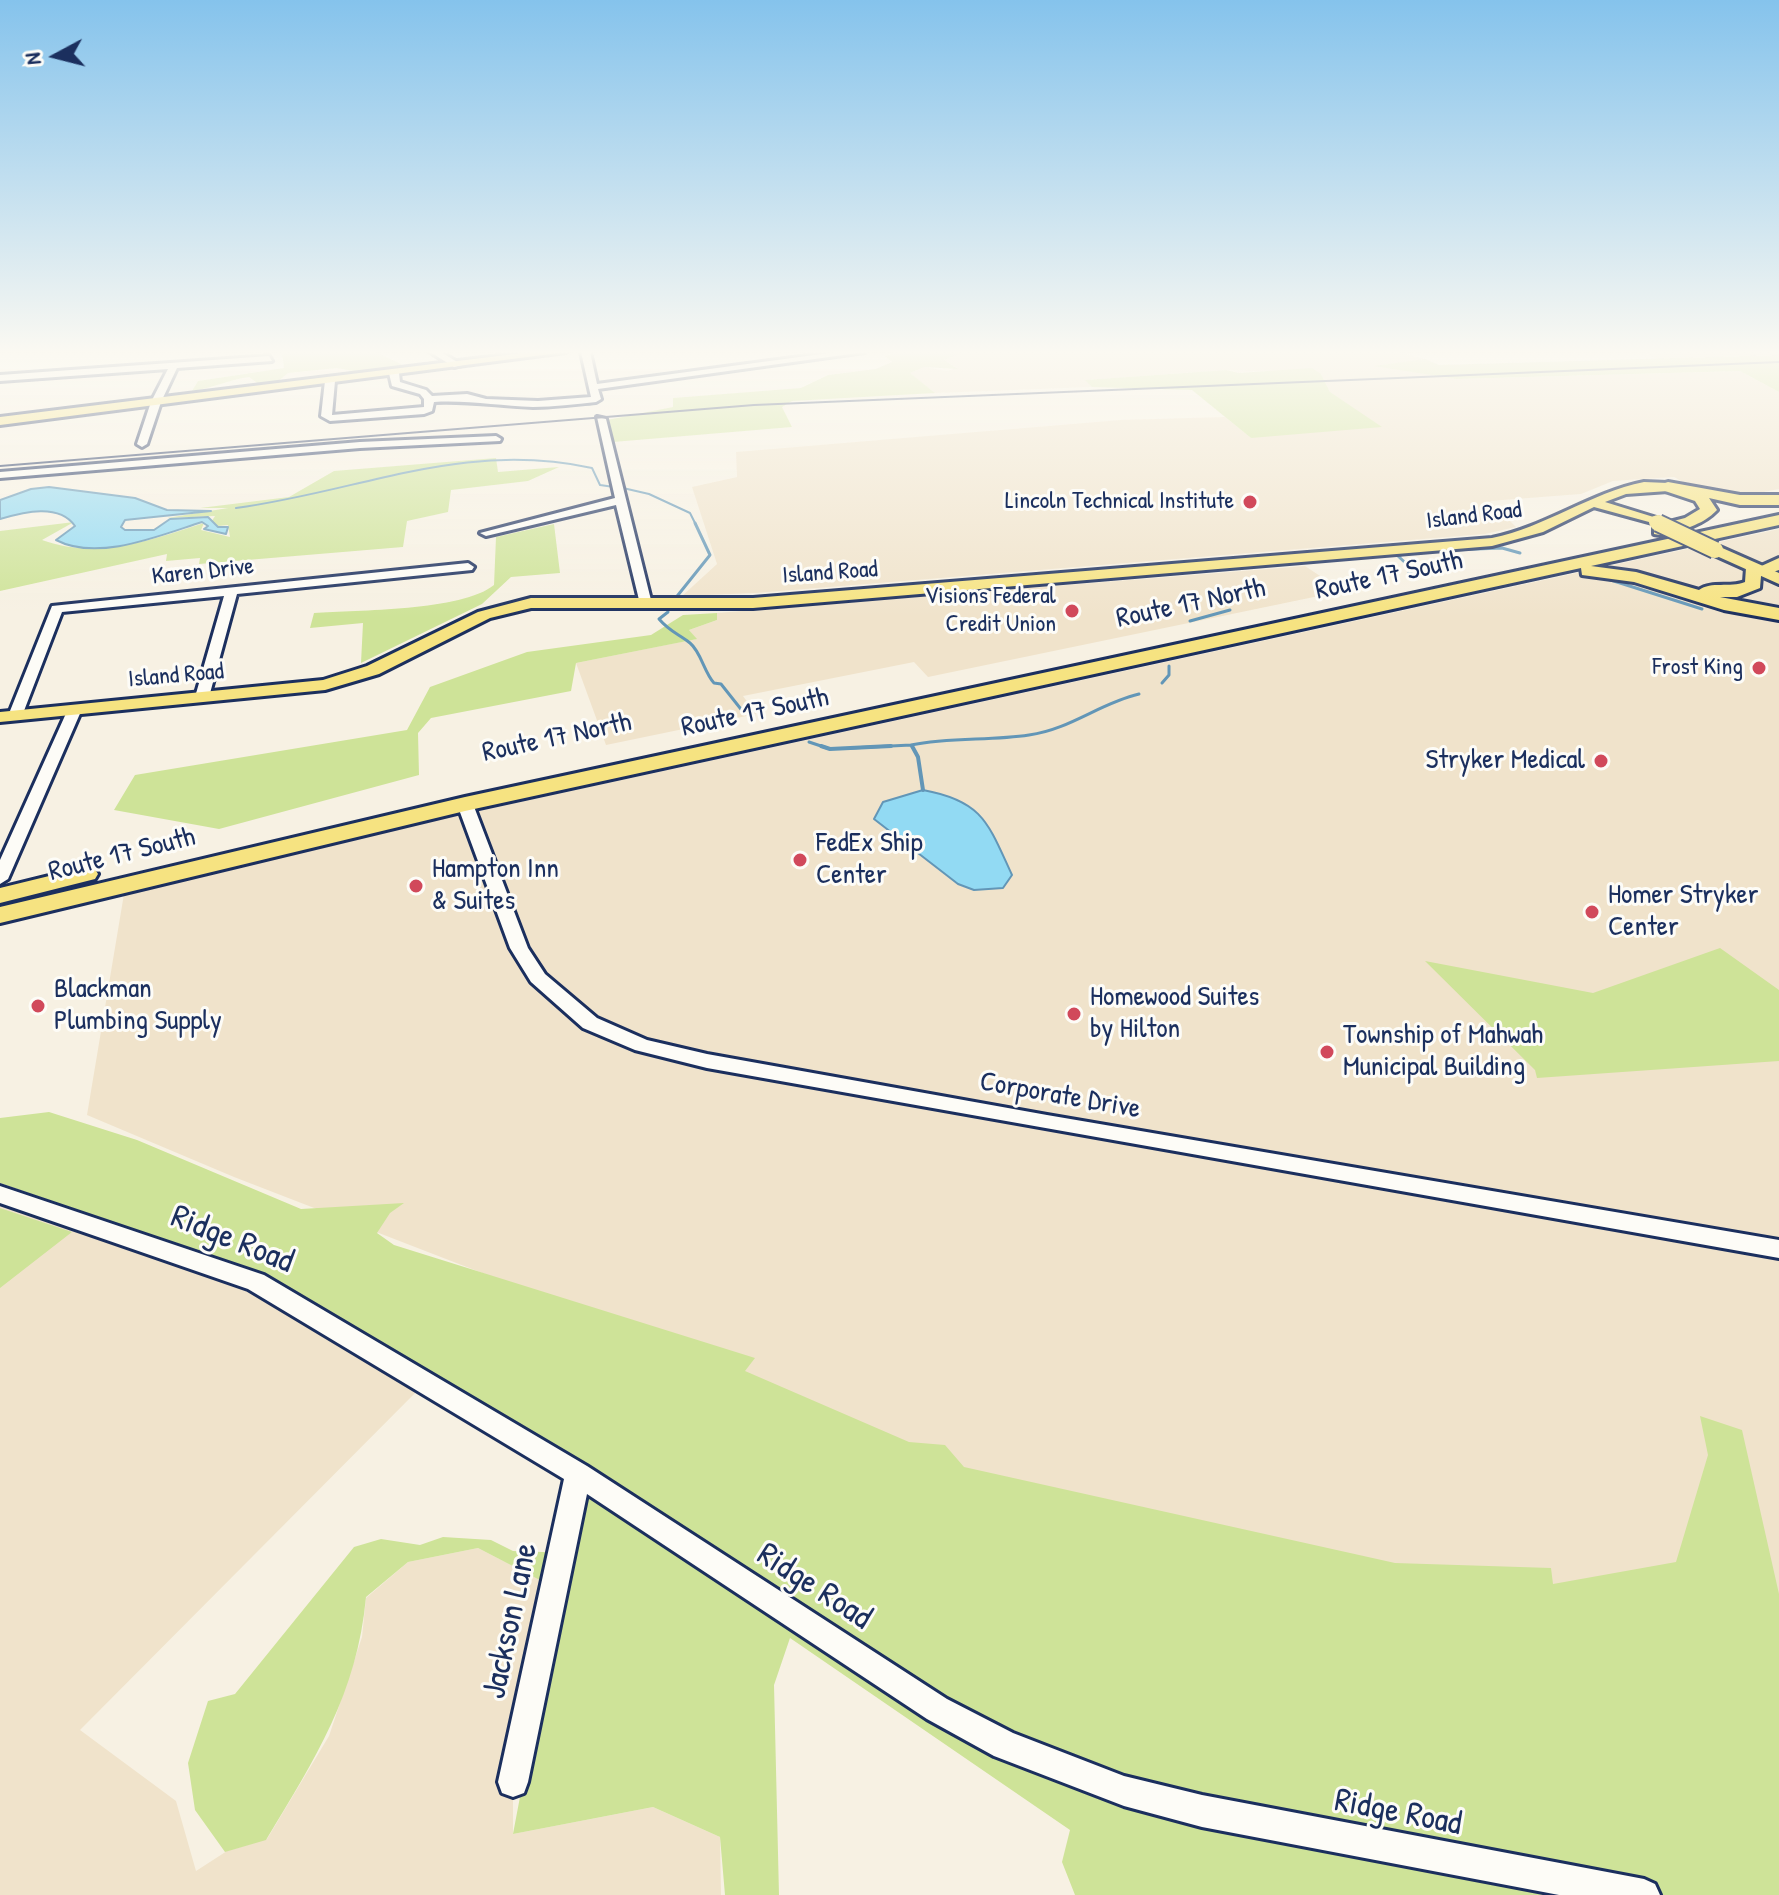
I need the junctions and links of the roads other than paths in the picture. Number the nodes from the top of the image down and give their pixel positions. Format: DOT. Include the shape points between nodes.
graph roads {
  1 [pos="143,440"];
  2 [pos="468,440"];
  3 [pos="606,440"];
  4 [pos="142,444"];
  5 [pos="0,475"];
  6 [pos="1668,487"];
  7 [pos="1621,489"];
  8 [pos="622,500"];
  9 [pos="1779,500"];
  10 [pos="1596,502"];
  11 [pos="1779,506"];
  12 [pos="1575,513"];
  13 [pos="1634,513"];
  14 [pos="1779,520"];
  15 [pos="486,533"];
  16 [pos="1724,533"];
  17 [pos="1605,546"];
  18 [pos="468,567"];
  19 [pos="1768,571"];
  20 [pos="1514,572"];
  21 [pos="1779,588"];
  22 [pos="232,591"];
  23 [pos="646,604"];
  24 [pos="1779,614"];
  25 [pos="202,697"];
  26 [pos="75,709"];
  27 [pos="7,716"];
  28 [pos="465,804"];
  29 [pos="0,879"];
  30 [pos="0,896"];
  31 [pos="0,915"];
  32 [pos="0,1194"];
  33 [pos="1779,1249"];
  34 [pos="578,1474"];
  35 [pos="513,1782"];
  36 [pos="1644,1895"];
  1 -- 4 [label="street"];
  2 -- 5 [label="street"];
  3 -- 8 [label="street"];
  6 -- 7 [label="main road, Island Road"];
  6 -- 9 [label="highway" via="1740,500"];
  6 -- 17 [label="highway" via="1701,498 1708,512 1686,524"];
  7 -- 10 [label="main road, Island Road"];
  7 -- 13 [label="main road"];
  8 -- 15 [label="street"];
  8 -- 23 [label="street"];
  10 -- 12 [label="main road, Island Road"];
  10 -- 13 [label="main road"];
  11 -- 17 [label="highway"];
  12 -- 13 [label="main road"];
  12 -- 23 [label="main road, Island Road" via="1535,533 1492,542 753,603"];
  13 -- 19 [label="main road, bridge"];
  14 -- 16 [label="highway"];
  16 -- 19 [label="highway" via="1663,555 1656,568 1681,585 1718,592 1750,588"];
  16 -- 20 [label="highway"];
  17 -- 20 [label="highway"];
  18 -- 22 [label="street, Karen Drive"];
  19 -- 21 [label="main road"];
  20 -- 24 [label="highway" via="1616,572 1742,610"];
  20 -- 28 [label="highway, Route 17 South"];
  20 -- 30 [label="highway, Route 17 North" via="473,784"];
  22 -- 25 [label="street"];
  22 -- 27 [label="street, Karen Drive" via="57,609"];
  23 -- 25 [label="main road, Island Road" via="519,604 484,615 351,679 310,688"];
  25 -- 26 [label="main road, Island Road"];
  26 -- 27 [label="main road, Island Road"];
  26 -- 29 [label="street"];
  28 -- 31 [label="highway, Route 17 South"];
  28 -- 33 [label="street, Corporate Drive" via="519,948 538,978 590,1023 642,1045 707,1061"];
  32 -- 34 [label="street, Ridge Road" via="256,1282"];
  34 -- 35 [label="street, Jackson Lane"];
  34 -- 36 [label="street, Ridge Road" via="937,1709 1063,1769 1202,1811"];
}
